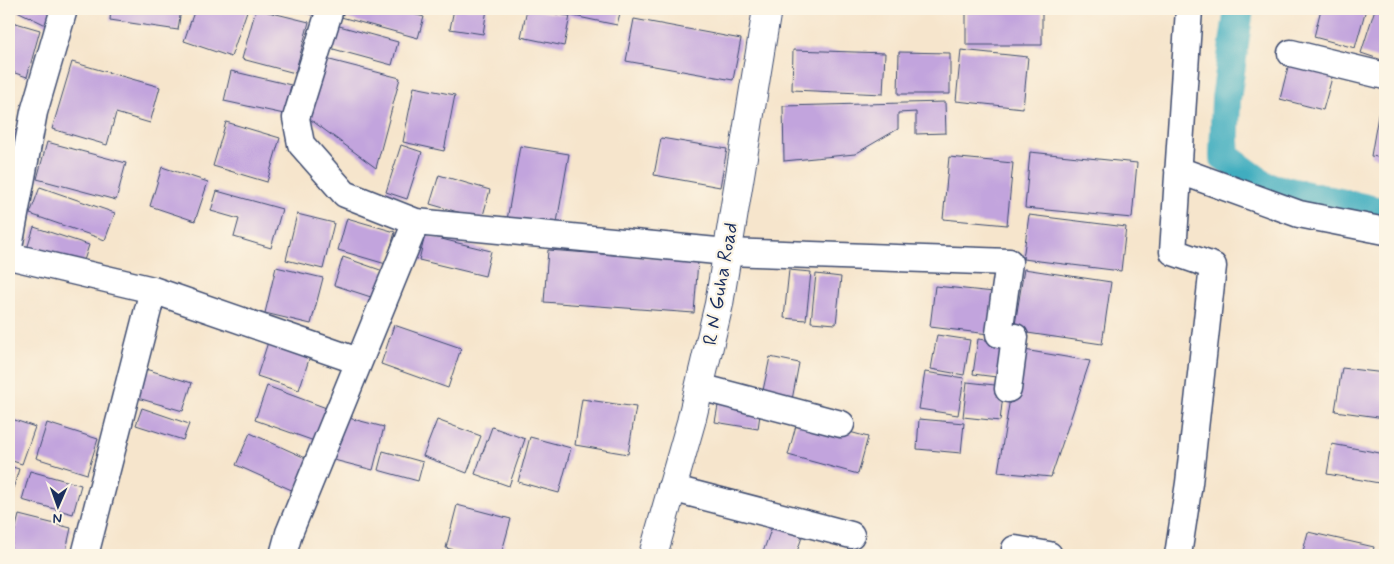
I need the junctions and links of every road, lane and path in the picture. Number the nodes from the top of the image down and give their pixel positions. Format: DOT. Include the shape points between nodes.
graph roads {
  1 [pos="64,9"];
  2 [pos="330,9"];
  3 [pos="767,9"];
  4 [pos="1189,9"];
  5 [pos="1291,53"];
  6 [pos="1385,76"];
  7 [pos="1178,170"];
  8 [pos="416,222"];
  9 [pos="1385,231"];
  10 [pos="9,247"];
  11 [pos="727,252"];
  12 [pos="9,256"];
  13 [pos="153,290"];
  14 [pos="358,361"];
  15 [pos="700,387"];
  16 [pos="1008,389"];
  17 [pos="841,424"];
  18 [pos="671,488"];
  19 [pos="851,535"];
  20 [pos="1015,549"];
  21 [pos="84,555"];
  22 [pos="283,555"];
  23 [pos="653,555"];
  24 [pos="1049,555"];
  25 [pos="1178,555"];
  1 -- 10 [label="street" via="34,112"];
  2 -- 8 [label="street" via="296,118 301,144 345,194"];
  3 -- 11 [label="street, R N Guha Road"];
  4 -- 7 [label="street"];
  5 -- 6 [label="street"];
  7 -- 9 [label="street" via="1298,214"];
  7 -- 25 [label="street" via="1173,252 1212,266 1189,484"];
  8 -- 11 [label="street"];
  8 -- 14 [label="street"];
  11 -- 15 [label="street, R N Guha Road"];
  11 -- 16 [label="street" via="1009,262 999,334 1015,337"];
  12 -- 13 [label="street"];
  13 -- 14 [label="street"];
  13 -- 21 [label="street"];
  14 -- 22 [label="street"];
  15 -- 17 [label="street"];
  15 -- 18 [label="street, R N Guha Road"];
  18 -- 19 [label="street"];
  18 -- 23 [label="street, R N Guha Road"];
  20 -- 24 [label="street"];
}
